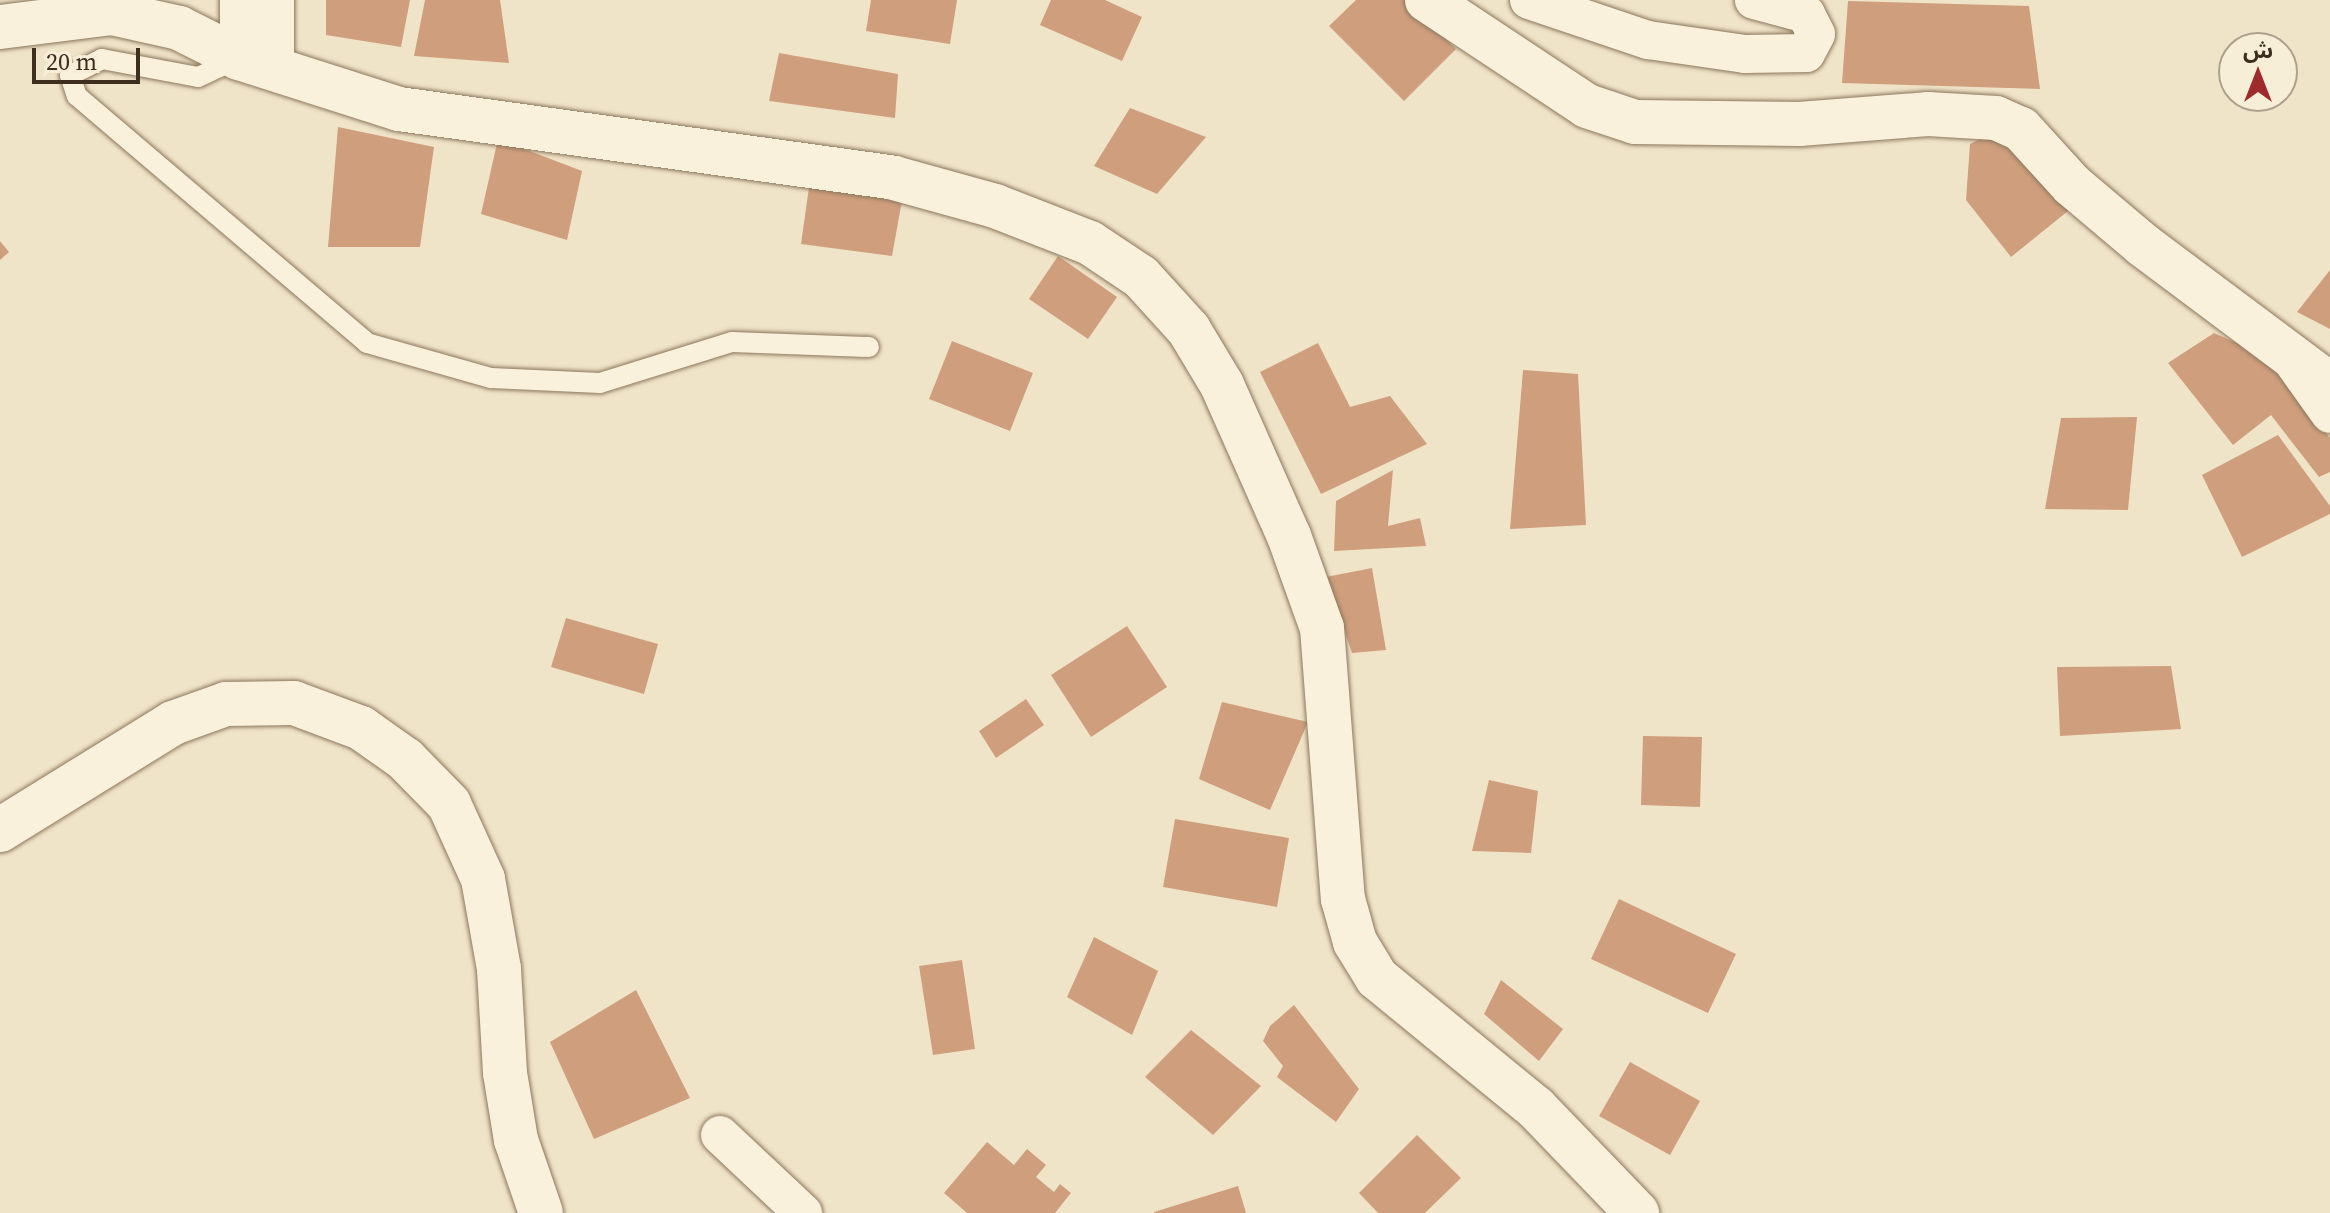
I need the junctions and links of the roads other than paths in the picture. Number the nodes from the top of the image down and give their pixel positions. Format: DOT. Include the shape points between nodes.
graph roads {
  1 [pos="239,0"];
  2 [pos="275,0"];
  3 [pos="1427,0"];
  4 [pos="1529,0"];
  5 [pos="1754,0"];
  6 [pos="0,27"];
  7 [pos="257,64"];
  8 [pos="869,347"];
  9 [pos="2284,350"];
  10 [pos="2330,385"];
  11 [pos="2330,414"];
  12 [pos="0,830"];
  13 [pos="720,1135"];
  14 [pos="541,1213"];
  15 [pos="803,1213"];
  16 [pos="1637,1213"];
  1 -- 7 [label="street"];
  2 -- 7 [label="street"];
  3 -- 9 [label="main road" via="1587,106 1635,122 1799,124 1928,114 1996,118 2021,129 2095,205"];
  4 -- 5 [label="street" via="1648,40 1745,54 1806,53 1816,34 1806,14"];
  6 -- 7 [label="main road" via="112,13 179,28"];
  7 -- 8 [label="lane" via="198,77 102,59 70,75 77,96 367,343 491,378 600,383 732,342"];
  7 -- 16 [label="main road" via="399,109 894,178 995,206 1090,243 1141,277 1189,330 1222,385 1289,536 1322,628 1343,899 1355,942 1377,978 1536,1108"];
  9 -- 10 [label="main road"];
  9 -- 11 [label="street"];
  12 -- 14 [label="main road" via="173,723 226,704 294,703 361,728 405,759 449,804 483,879 499,969 505,1073 516,1140"];
  13 -- 15 [label="street"];
}
